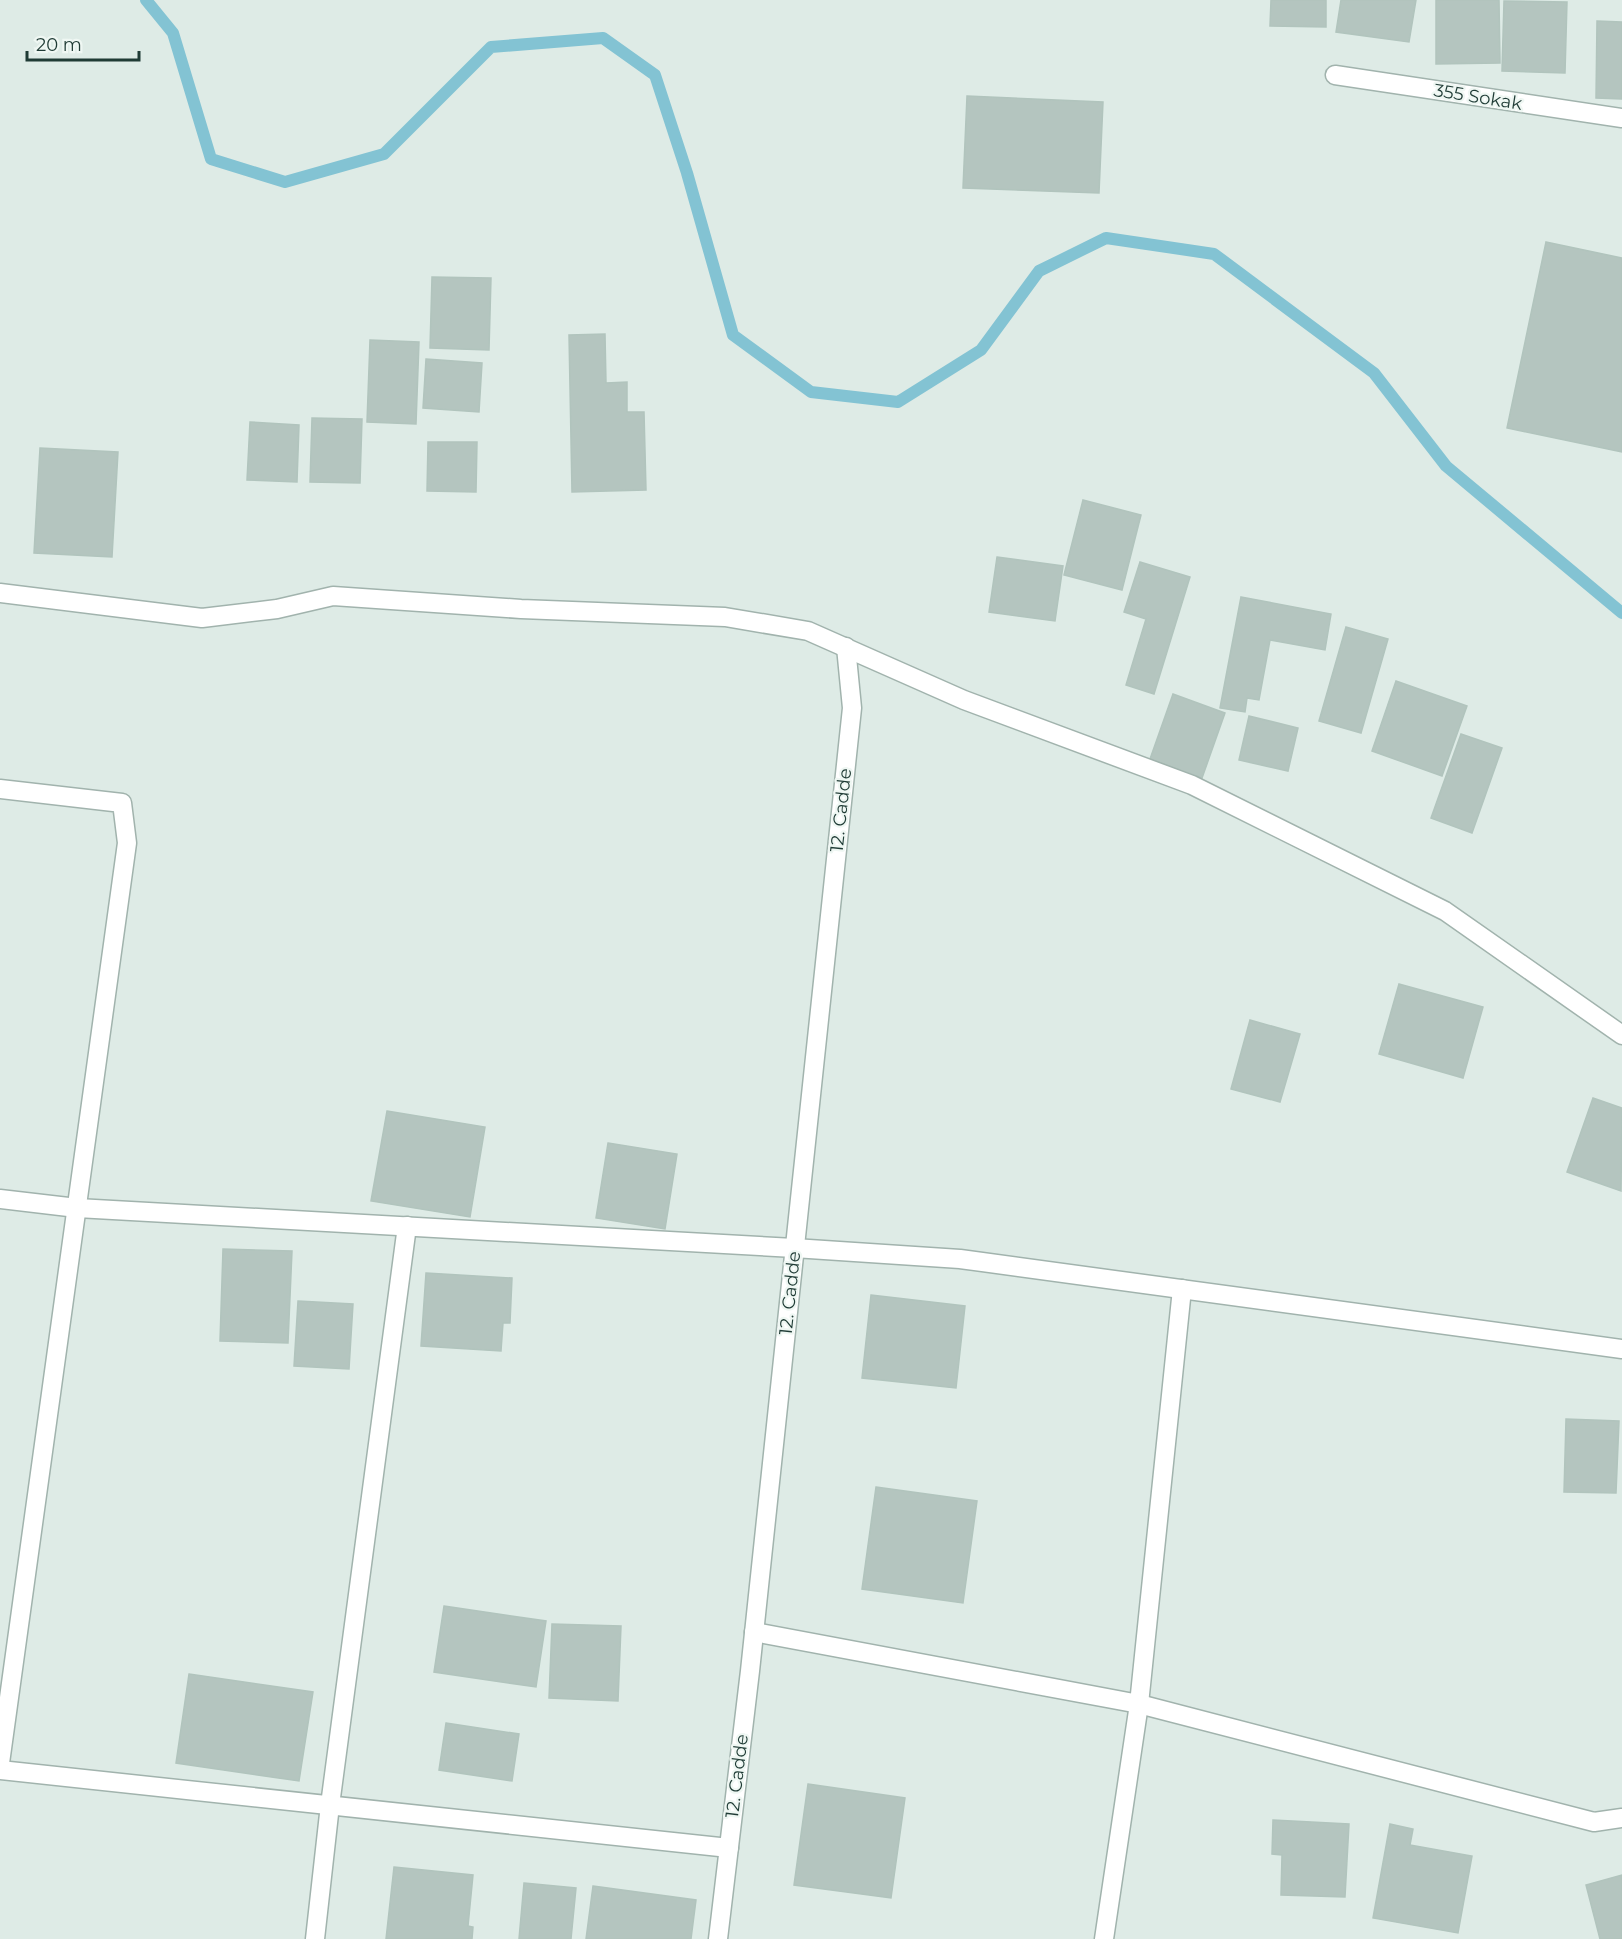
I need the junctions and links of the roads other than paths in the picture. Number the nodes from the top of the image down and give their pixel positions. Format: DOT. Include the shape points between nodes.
graph roads {
  1 [pos="1335,75"];
  2 [pos="1622,118"];
  3 [pos="0,593"];
  4 [pos="846,647"];
  5 [pos="0,789"];
  6 [pos="1622,1035"];
  7 [pos="0,1199"];
  8 [pos="77,1208"];
  9 [pos="406,1226"];
  10 [pos="794,1248"];
  11 [pos="1182,1289"];
  12 [pos="1622,1349"];
  13 [pos="754,1632"];
  14 [pos="1139,1704"];
  15 [pos="0,1763"];
  16 [pos="0,1770"];
  17 [pos="330,1805"];
  18 [pos="1622,1818"];
  19 [pos="729,1848"];
  20 [pos="315,1939"];
  21 [pos="718,1939"];
  22 [pos="1104,1939"];
  1 -- 2 [label="street, 355 Sokak"];
  3 -- 4 [label="street" via="202,618 277,609 333,596 725,617 808,631"];
  4 -- 6 [label="street" via="964,700 1192,785 1445,911"];
  4 -- 10 [label="street, 12. Cadde" via="852,708"];
  5 -- 8 [label="street" via="122,803 127,843"];
  7 -- 8 [label="street"];
  8 -- 9 [label="street"];
  8 -- 15 [label="street"];
  9 -- 10 [label="street"];
  9 -- 17 [label="street"];
  10 -- 11 [label="street" via="960,1259"];
  10 -- 13 [label="street, 12. Cadde"];
  11 -- 12 [label="street"];
  11 -- 14 [label="street"];
  13 -- 14 [label="street"];
  13 -- 19 [label="street, 12. Cadde"];
  14 -- 18 [label="street" via="1594,1822"];
  14 -- 22 [label="street"];
  16 -- 17 [label="street"];
  17 -- 19 [label="street"];
  17 -- 20 [label="street"];
  19 -- 21 [label="street, 12. Cadde"];
}
